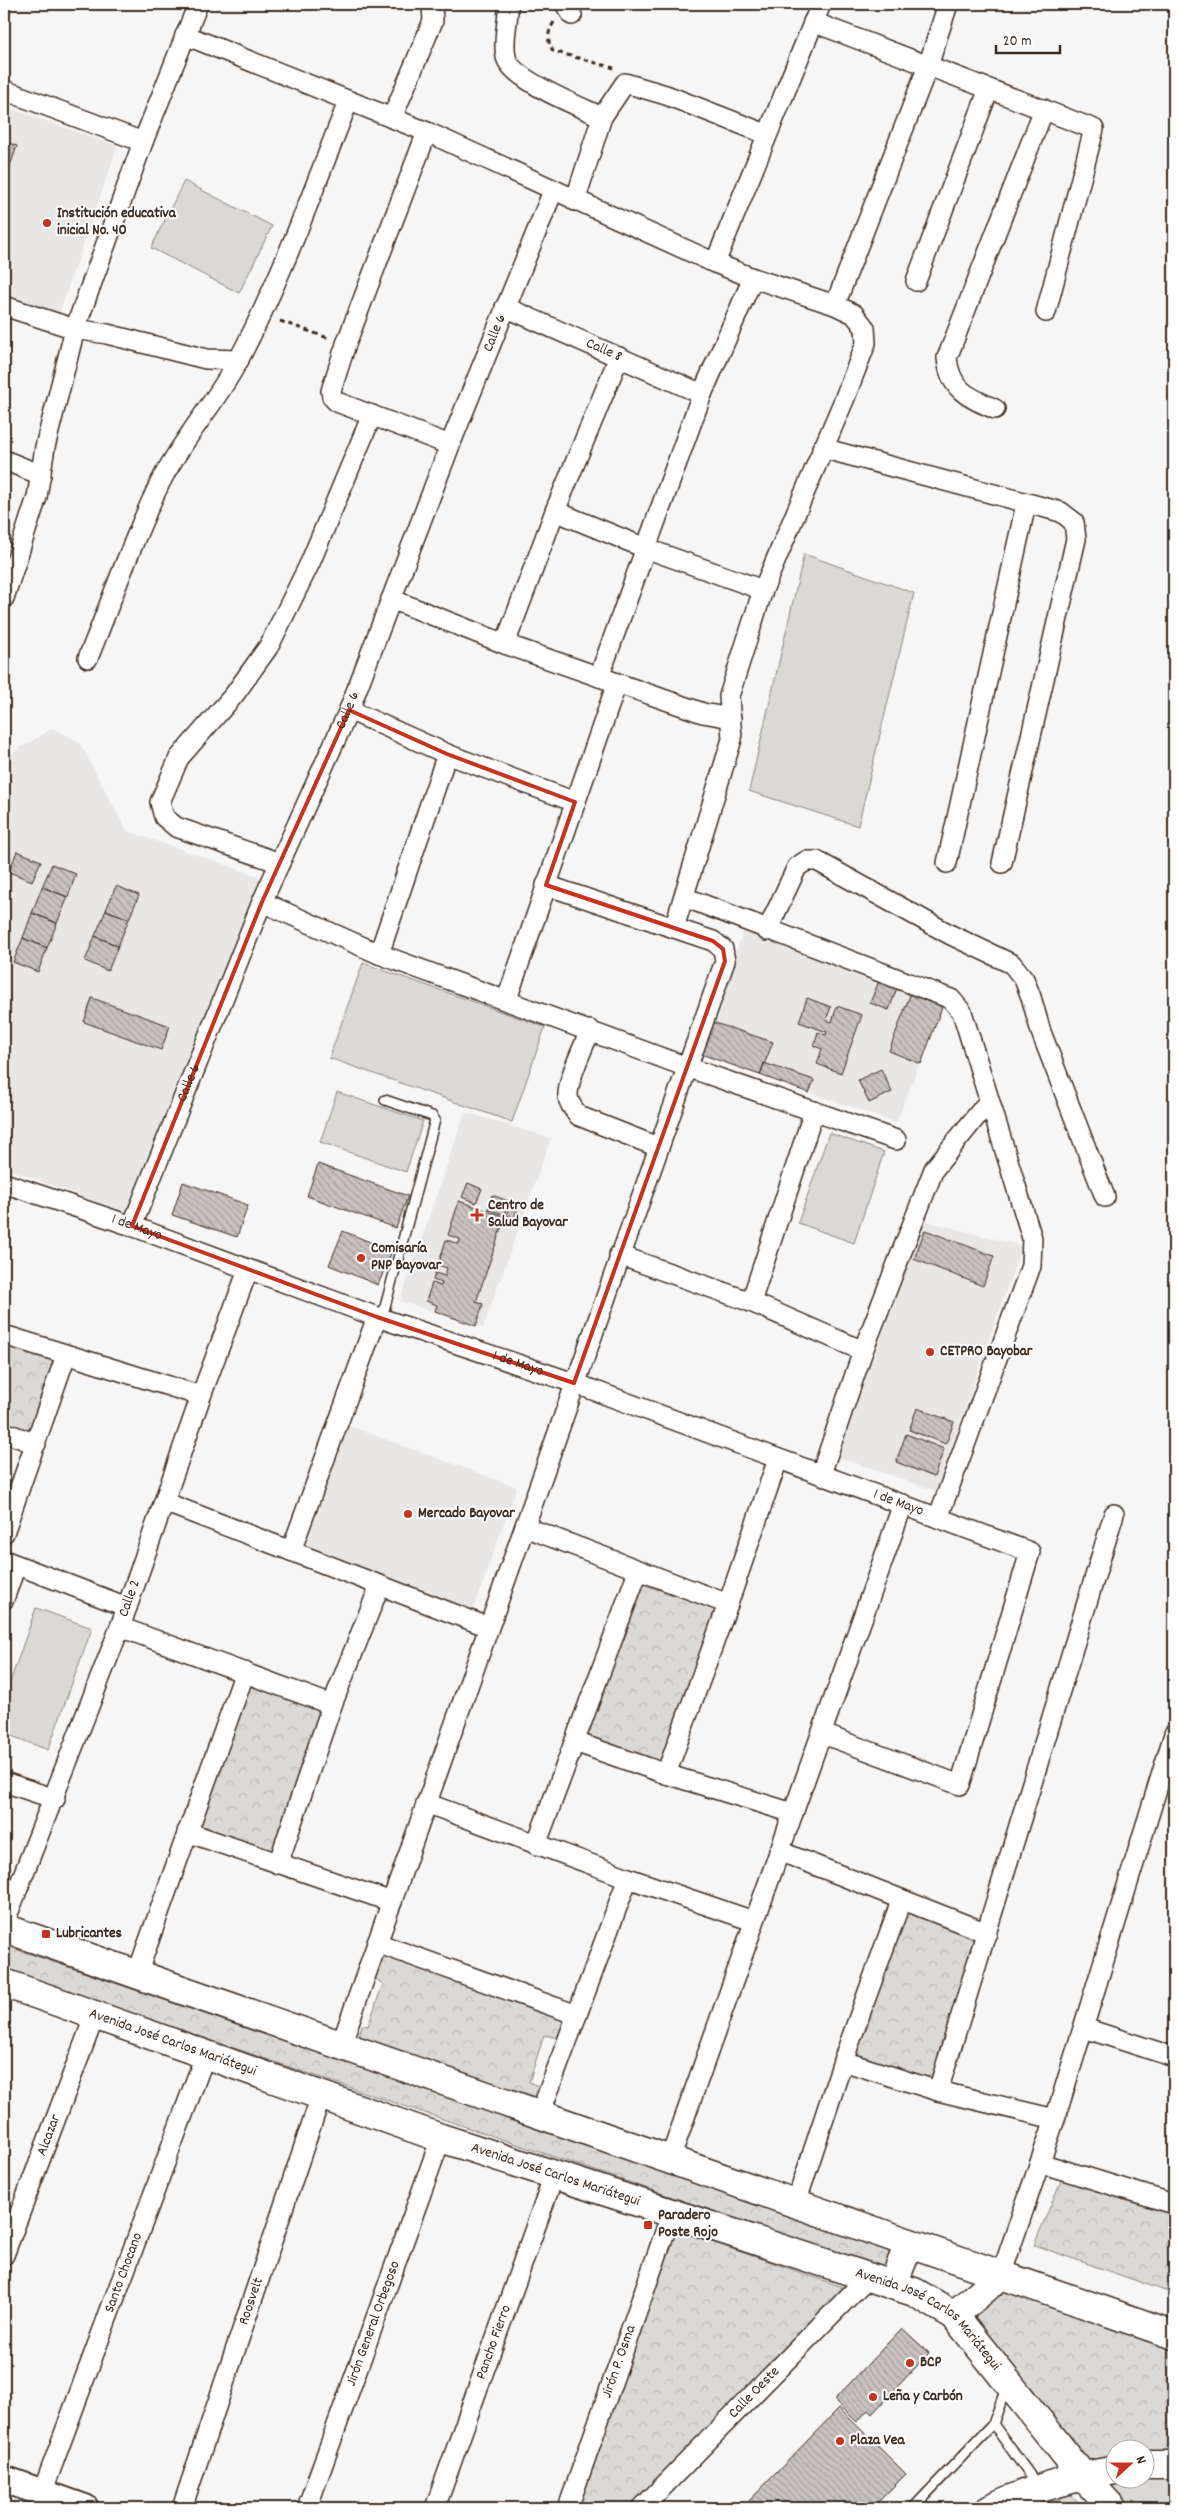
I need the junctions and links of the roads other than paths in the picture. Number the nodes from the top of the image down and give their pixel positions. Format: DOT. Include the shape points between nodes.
graph roads {
  1 [pos="432,4"];
  2 [pos="508,4"];
  3 [pos="821,4"];
  4 [pos="948,4"];
  5 [pos="191,16"];
  6 [pos="813,22"];
  7 [pos="928,66"];
  8 [pos="989,89"];
  9 [pos="4,90"];
  10 [pos="348,102"];
  11 [pos="1044,109"];
  12 [pos="602,117"];
  13 [pos="392,118"];
  14 [pos="427,132"];
  15 [pos="766,134"];
  16 [pos="143,142"];
  17 [pos="553,191"];
  18 [pos="575,201"];
  19 [pos="715,263"];
  20 [pos="753,278"];
  21 [pos="916,281"];
  22 [pos="835,305"];
  23 [pos="4,306"];
  24 [pos="505,307"];
  25 [pos="1046,312"];
  26 [pos="74,329"];
  27 [pos="619,357"];
  28 [pos="239,360"];
  29 [pos="702,394"];
  30 [pos="995,409"];
  31 [pos="372,415"];
  32 [pos="450,445"];
  33 [pos="822,448"];
  34 [pos="4,460"];
  35 [pos="41,475"];
  36 [pos="1026,504"];
  37 [pos="555,512"];
  38 [pos="644,548"];
  39 [pos="9,566"];
  40 [pos="763,590"];
  41 [pos="4,598"];
  42 [pos="392,599"];
  43 [pos="505,644"];
  44 [pos="88,658"];
  45 [pos="599,677"];
  46 [pos="617,683"];
  47 [pos="349,710"];
  48 [pos="731,718"];
  49 [pos="447,754"];
  50 [pos="575,802"];
  51 [pos="280,863"];
  52 [pos="947,863"];
  53 [pos="1002,863"];
  54 [pos="546,885"];
  55 [pos="684,897"];
  56 [pos="262,902"];
  57 [pos="674,928"];
  58 [pos="767,930"];
  59 [pos="379,954"];
  60 [pos="507,999"];
  61 [pos="590,1030"];
  62 [pos="687,1067"];
  63 [pos="385,1100"];
  64 [pos="988,1102"];
  65 [pos="814,1111"];
  66 [pos="896,1140"];
  67 [pos="658,1147"];
  68 [pos="4,1183"];
  69 [pos="1105,1197"];
  70 [pos="132,1226"];
  71 [pos="619,1256"];
  72 [pos="248,1270"];
  73 [pos="751,1302"];
  74 [pos="379,1318"];
  75 [pos="4,1335"];
  76 [pos="863,1351"];
  77 [pos="66,1355"];
  78 [pos="574,1383"];
  79 [pos="200,1396"];
  80 [pos="4,1432"];
  81 [pos="36,1444"];
  82 [pos="778,1459"];
  83 [pos="821,1474"];
  84 [pos="164,1502"];
  85 [pos="902,1504"];
  86 [pos="1114,1514"];
  87 [pos="938,1518"];
  88 [pos="525,1528"];
  89 [pos="4,1533"];
  90 [pos="291,1551"];
  91 [pos="10,1562"];
  92 [pos="638,1571"];
  93 [pos="380,1585"];
  94 [pos="4,1599"];
  95 [pos="728,1604"];
  96 [pos="127,1607"];
  97 [pos="120,1627"];
  98 [pos="488,1627"];
  99 [pos="245,1672"];
  100 [pos="332,1704"];
  101 [pos="823,1734"];
  102 [pos="1174,1734"];
  103 [pos="575,1742"];
  104 [pos="666,1774"];
  105 [pos="4,1782"];
  106 [pos="54,1799"];
  107 [pos="426,1803"];
  108 [pos="793,1813"];
  109 [pos="187,1832"];
  110 [pos="536,1845"];
  111 [pos="779,1852"];
  112 [pos="278,1864"];
  113 [pos="628,1878"];
  114 [pos="902,1900"];
  115 [pos="392,1902"];
  116 [pos="754,1921"];
  117 [pos="4,1924"];
  118 [pos="4,1928"];
  119 [pos="987,1933"];
  120 [pos="376,1944"];
  121 [pos="137,1974"];
  122 [pos="4,1983"];
  123 [pos="577,2015"];
  124 [pos="95,2016"];
  125 [pos="1084,2028"];
  126 [pos="341,2045"];
  127 [pos="206,2053"];
  128 [pos="1174,2057"];
  129 [pos="843,2061"];
  130 [pos="938,2091"];
  131 [pos="320,2096"];
  132 [pos="540,2114"];
  133 [pos="1055,2119"];
  134 [pos="441,2138"];
  135 [pos="670,2159"];
  136 [pos="1040,2163"];
  137 [pos="554,2175"];
  138 [pos="796,2203"];
  139 [pos="1174,2204"];
  140 [pos="671,2214"];
  141 [pos="909,2243"];
  142 [pos="4,2255"];
  143 [pos="1001,2274"];
  144 [pos="881,2281"];
  145 [pos="954,2315"];
  146 [pos="1174,2335"];
  147 [pos="1008,2382"];
  148 [pos="993,2424"];
  149 [pos="1156,2465"];
  150 [pos="1174,2465"];
  151 [pos="1106,2472"];
  152 [pos="1082,2476"];
  153 [pos="4,2479"];
  154 [pos="1039,2488"];
  155 [pos="53,2500"];
  156 [pos="85,2508"];
  157 [pos="182,2508"];
  158 [pos="307,2508"];
  159 [pos="436,2508"];
  160 [pos="568,2508"];
  161 [pos="642,2508"];
  162 [pos="912,2508"];
  163 [pos="991,2508"];
  164 [pos="1112,2508"];
  1 -- 13 [label="street" via="433,21"];
  2 -- 12 [label="street" via="509,18 504,40 506,60 541,89"];
  3 -- 6 [label="street"];
  4 -- 7 [label="street"];
  5 -- 10 [label="street"];
  5 -- 16 [label="street"];
  6 -- 7 [label="street"];
  6 -- 15 [label="street"];
  7 -- 8 [label="street"];
  7 -- 22 [label="street"];
  8 -- 11 [label="street"];
  8 -- 21 [label="street"];
  9 -- 16 [label="street"];
  10 -- 13 [label="street"];
  10 -- 28 [label="street" via="274,285"];
  11 -- 25 [label="street" via="1094,129"];
  11 -- 30 [label="street" via="947,358 948,373 955,385 970,398"];
  12 -- 15 [label="street" via="626,83"];
  12 -- 18 [label="street"];
  13 -- 14 [label="street"];
  14 -- 17 [label="street"];
  14 -- 31 [label="street" via="331,391 337,402"];
  15 -- 19 [label="street"];
  16 -- 26 [label="street"];
  17 -- 18 [label="street"];
  17 -- 24 [label="street, Calle 6"];
  18 -- 19 [label="street"];
  19 -- 20 [label="street"];
  20 -- 22 [label="street"];
  20 -- 29 [label="street"];
  22 -- 33 [label="street" via="854,314 865,328 866,343"];
  23 -- 26 [label="street"];
  24 -- 27 [label="street, Calle 8"];
  24 -- 32 [label="street, Calle 6"];
  26 -- 28 [label="street" via="206,359"];
  26 -- 35 [label="street"];
  27 -- 29 [label="street, Calle 8"];
  27 -- 37 [label="street"];
  28 -- 44 [label="street" via="185,438 160,484"];
  29 -- 38 [label="street"];
  31 -- 32 [label="street"];
  31 -- 51 [label="street" via="310,563 269,646 234,695 179,758 160,802 164,817 176,827"];
  32 -- 42 [label="street, Calle 6"];
  33 -- 36 [label="street"];
  33 -- 40 [label="street"];
  34 -- 35 [label="street"];
  35 -- 39 [label="street" via="37,497"];
  36 -- 52 [label="street"];
  36 -- 53 [label="street" via="1060,512 1074,522 1076,539"];
  37 -- 38 [label="street"];
  37 -- 43 [label="street"];
  38 -- 40 [label="street"];
  38 -- 45 [label="street"];
  39 -- 41 [label="street"];
  40 -- 48 [label="street" via="730,696"];
  42 -- 43 [label="street"];
  42 -- 47 [label="street, Calle 6"];
  43 -- 45 [label="street"];
  45 -- 46 [label="street"];
  46 -- 48 [label="street" via="703,713"];
  46 -- 50 [label="street"];
  47 -- 49 [label="street"];
  47 -- 51 [label="street, Calle 6"];
  48 -- 55 [label="street" via="732,739"];
  49 -- 50 [label="street"];
  49 -- 59 [label="street"];
  50 -- 54 [label="street"];
  51 -- 56 [label="street, Calle 6"];
  54 -- 57 [label="street"];
  54 -- 60 [label="street"];
  55 -- 57 [label="street"];
  55 -- 58 [label="street"];
  56 -- 59 [label="street"];
  56 -- 70 [label="street, Calle 6"];
  57 -- 62 [label="street" via="713,941 722,949 725,961"];
  58 -- 64 [label="street" via="951,999 962,1012"];
  58 -- 69 [label="street" via="797,867 806,861 817,861 950,935 1012,964 1024,979"];
  59 -- 60 [label="street"];
  60 -- 61 [label="street"];
  61 -- 62 [label="street"];
  61 -- 67 [label="street" via="568,1095 572,1107 579,1116"];
  62 -- 65 [label="street"];
  62 -- 67 [label="street"];
  63 -- 74 [label="lane" via="432,1116 435,1120"];
  64 -- 76 [label="street" via="934,1169"];
  64 -- 87 [label="street" via="1032,1238 1031,1266"];
  65 -- 66 [label="street"];
  65 -- 73 [label="street"];
  67 -- 71 [label="street"];
  68 -- 70 [label="street, 1 de Mayo"];
  70 -- 72 [label="street, 1 de Mayo"];
  71 -- 73 [label="street"];
  71 -- 78 [label="street"];
  72 -- 74 [label="street, 1 de Mayo"];
  72 -- 79 [label="street, Calle 2"];
  73 -- 76 [label="street"];
  74 -- 78 [label="street, 1 de Mayo"];
  74 -- 90 [label="street"];
  75 -- 77 [label="street"];
  76 -- 83 [label="street"];
  77 -- 79 [label="street"];
  77 -- 81 [label="street"];
  78 -- 82 [label="street, 1 de Mayo"];
  78 -- 88 [label="street"];
  79 -- 84 [label="street, Calle 2"];
  80 -- 81 [label="street"];
  81 -- 89 [label="street"];
  82 -- 83 [label="street, 1 de Mayo"];
  82 -- 95 [label="street"];
  83 -- 85 [label="street, 1 de Mayo"];
  84 -- 90 [label="street"];
  84 -- 96 [label="street, Calle 2"];
  85 -- 87 [label="street, 1 de Mayo"];
  85 -- 101 [label="street"];
  86 -- 119 [label="street"];
  87 -- 101 [label="street, 1 de Mayo" via="1030,1552 960,1785"];
  88 -- 92 [label="street"];
  88 -- 98 [label="street"];
  90 -- 93 [label="street"];
  91 -- 94 [label="street"];
  91 -- 96 [label="street"];
  92 -- 95 [label="street"];
  92 -- 103 [label="street"];
  93 -- 98 [label="street"];
  93 -- 100 [label="street"];
  95 -- 104 [label="street"];
  96 -- 97 [label="street, Calle 2"];
  97 -- 99 [label="street"];
  97 -- 106 [label="street, Calle 2"];
  98 -- 107 [label="street"];
  99 -- 100 [label="street"];
  99 -- 109 [label="street"];
  100 -- 112 [label="street"];
  101 -- 108 [label="street"];
  102 -- 125 [label="street"];
  103 -- 104 [label="street"];
  103 -- 110 [label="street"];
  104 -- 108 [label="street"];
  105 -- 106 [label="street"];
  106 -- 117 [label="street, Calle 2"];
  107 -- 110 [label="street"];
  107 -- 115 [label="street"];
  108 -- 111 [label="street"];
  109 -- 112 [label="street"];
  109 -- 121 [label="street"];
  110 -- 113 [label="street"];
  111 -- 114 [label="street"];
  111 -- 116 [label="street"];
  112 -- 115 [label="street"];
  113 -- 116 [label="street"];
  113 -- 123 [label="street"];
  114 -- 119 [label="street"];
  114 -- 129 [label="street"];
  115 -- 120 [label="street"];
  116 -- 135 [label="street"];
  118 -- 121 [label="main road"];
  119 -- 130 [label="street"];
  120 -- 123 [label="street"];
  120 -- 126 [label="street"];
  121 -- 126 [label="main road"];
  122 -- 124 [label="main road, Avenida José Carlos Mariátegui"];
  123 -- 132 [label="street"];
  124 -- 127 [label="main road, Avenida José Carlos Mariátegui"];
  124 -- 142 [label="street, Alcazar"];
  125 -- 128 [label="street"];
  125 -- 133 [label="street"];
  126 -- 132 [label="main road"];
  127 -- 131 [label="main road, Avenida José Carlos Mariátegui"];
  127 -- 155 [label="street, Santo Chocano"];
  129 -- 130 [label="street"];
  129 -- 138 [label="street"];
  130 -- 133 [label="street"];
  131 -- 134 [label="main road, Avenida José Carlos Mariátegui"];
  131 -- 157 [label="street, Roosvelt"];
  132 -- 135 [label="main road"];
  133 -- 136 [label="street"];
  134 -- 137 [label="main road, Avenida José Carlos Mariátegui"];
  134 -- 158 [label="street, Jirón General Orbegoso"];
  135 -- 138 [label="main road"];
  136 -- 139 [label="street"];
  136 -- 143 [label="street"];
  137 -- 140 [label="main road, Avenida José Carlos Mariátegui"];
  137 -- 159 [label="street, Pancho Fierro"];
  138 -- 141 [label="main road"];
  140 -- 144 [label="main road, Avenida José Carlos Mariátegui"];
  140 -- 160 [label="street, Jirón P. Osma"];
  141 -- 143 [label="main road"];
  141 -- 144 [label="main road"];
  143 -- 145 [label="main road"];
  143 -- 146 [label="main road"];
  144 -- 145 [label="main road, Avenida José Carlos Mariátegui" via="914,2292"];
  144 -- 161 [label="street, Calle Oeste"];
  145 -- 147 [label="main road, Avenida José Carlos Mariátegui"];
  147 -- 148 [label="lane"];
  147 -- 152 [label="main road, Avenida José Carlos Mariátegui"];
  148 -- 154 [label="lane"];
  148 -- 162 [label="lane"];
  149 -- 150 [label="main road"];
  151 -- 152 [label="main road"];
  152 -- 154 [label="main road"];
  152 -- 164 [label="main road, Avenida José Carlos Mariátegui"];
  153 -- 155 [label="street"];
  154 -- 163 [label="main road"];
  155 -- 156 [label="street"];
}
